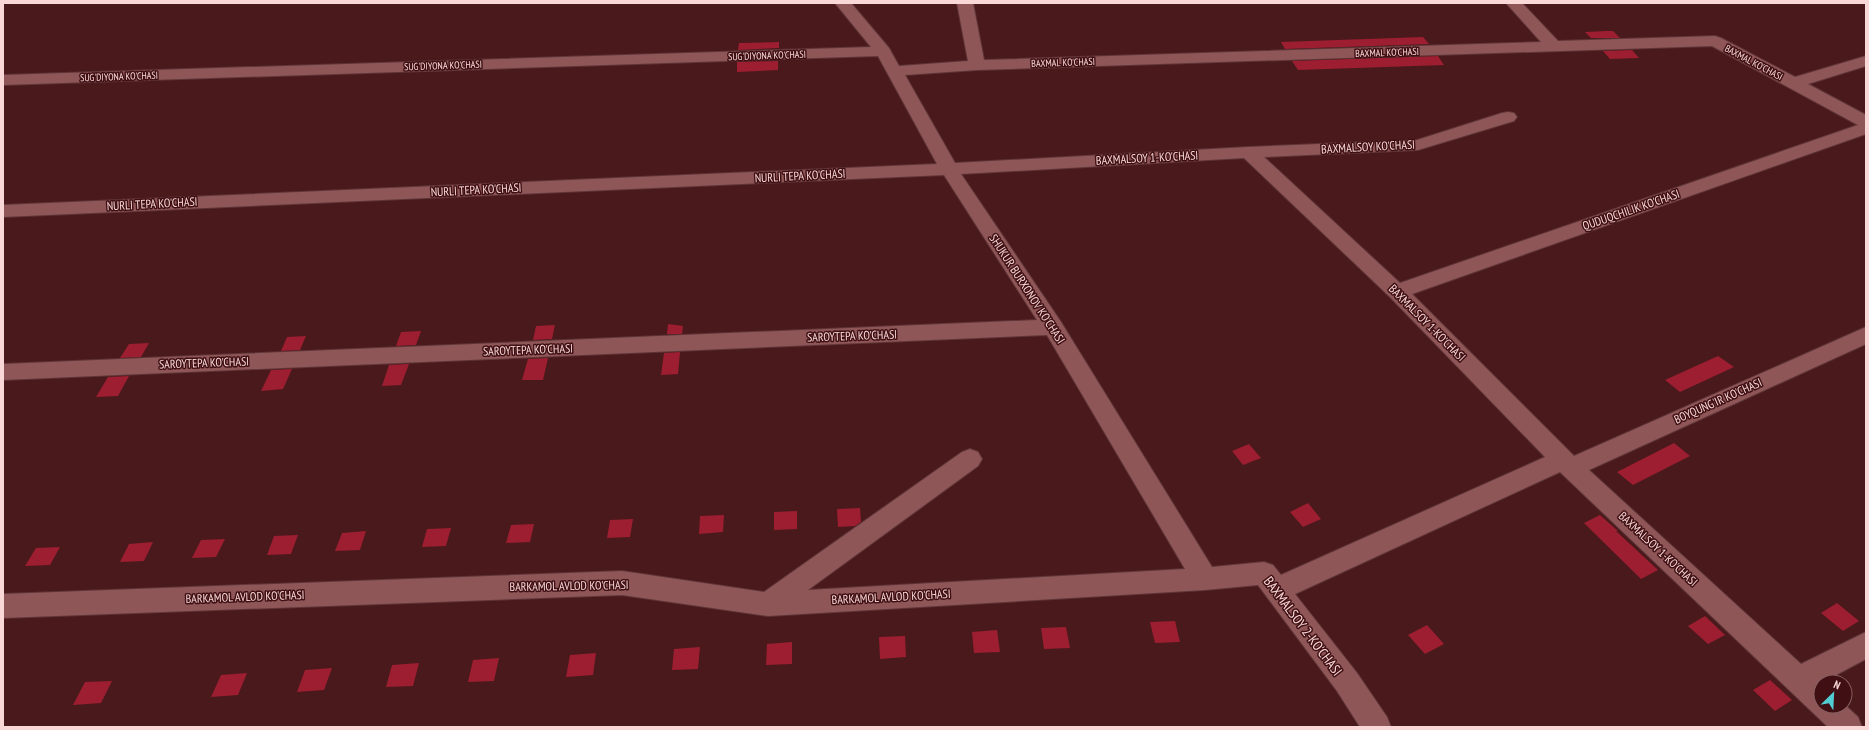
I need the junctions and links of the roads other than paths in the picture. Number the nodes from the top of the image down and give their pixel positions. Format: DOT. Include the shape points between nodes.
graph roads {
  1 [pos="843,3"];
  2 [pos="965,3"];
  3 [pos="1514,3"];
  4 [pos="1554,46"];
  5 [pos="883,51"];
  6 [pos="1866,61"];
  7 [pos="977,65"];
  8 [pos="894,71"];
  9 [pos="3,80"];
  10 [pos="1794,83"];
  11 [pos="1508,117"];
  12 [pos="1866,122"];
  13 [pos="1866,128"];
  14 [pos="1248,152"];
  15 [pos="949,169"];
  16 [pos="3,210"];
  17 [pos="1397,292"];
  18 [pos="1053,327"];
  19 [pos="1866,334"];
  20 [pos="3,372"];
  21 [pos="970,459"];
  22 [pos="1567,464"];
  23 [pos="1205,579"];
  24 [pos="1276,590"];
  25 [pos="768,604"];
  26 [pos="3,606"];
  27 [pos="1866,645"];
  28 [pos="1798,680"];
  29 [pos="1813,694"];
  30 [pos="1834,714"];
  31 [pos="1377,727"];
  32 [pos="1848,727"];
  1 -- 5 [label="street, SHUKUR BURXONOV KO'CHASI"];
  2 -- 7 [label="street"];
  3 -- 4 [label="street"];
  4 -- 7 [label="street, BAXMAL KO'CHASI"];
  4 -- 10 [label="street, BAXMAL KO'CHASI" via="1715,41"];
  5 -- 8 [label="street, SHUKUR BURXONOV KO'CHASI"];
  5 -- 9 [label="street, SUG'DIYONA KO'CHASI"];
  6 -- 10 [label="street, BAXMAL KO'CHASI"];
  7 -- 8 [label="street, BAXMAL KO'CHASI"];
  8 -- 15 [label="street, SHUKUR BURXONOV KO'CHASI"];
  10 -- 12 [label="street"];
  11 -- 14 [label="street, BAХMALSOY KO'CHASI" via="1418,145"];
  13 -- 17 [label="street, QUDUQCHILIK KO'CHASI"];
  14 -- 15 [label="street, BAXMALSOY 1-KO'CHASI"];
  14 -- 17 [label="street, BAXMALSOY 1-KO'CHASI"];
  15 -- 16 [label="street, NURLI TEPA KO'CHASI"];
  15 -- 18 [label="street, SHUKUR BURXONOV KO'CHASI"];
  17 -- 22 [label="street, BAXMALSOY 1-KO'CHASI"];
  18 -- 20 [label="street, SAROYTEPA KO'CHASI"];
  18 -- 23 [label="street, SHUKUR BURXONOV KO'CHASI"];
  19 -- 22 [label="street, BOYQUNG'IR KO'CHASI"];
  21 -- 25 [label="street"];
  22 -- 24 [label="street, BOYQUNG'IR KO'CHASI"];
  22 -- 28 [label="street, BAXMALSOY 1-KO'CHASI"];
  23 -- 24 [label="street, BAXMALSOY 2-KO'CHASI" via="1264,573"];
  23 -- 25 [label="street, BARKAMOL AVLOD KO'CHASI"];
  24 -- 31 [label="street, BAXMALSOY 2-KO'CHASI" via="1347,682"];
  25 -- 26 [label="street, BARKAMOL AVLOD KO'CHASI" via="622,583"];
  27 -- 28 [label="street"];
  28 -- 29 [label="street, BAXMALSOY 1-KO'CHASI"];
  30 -- 32 [label="street"];
}
